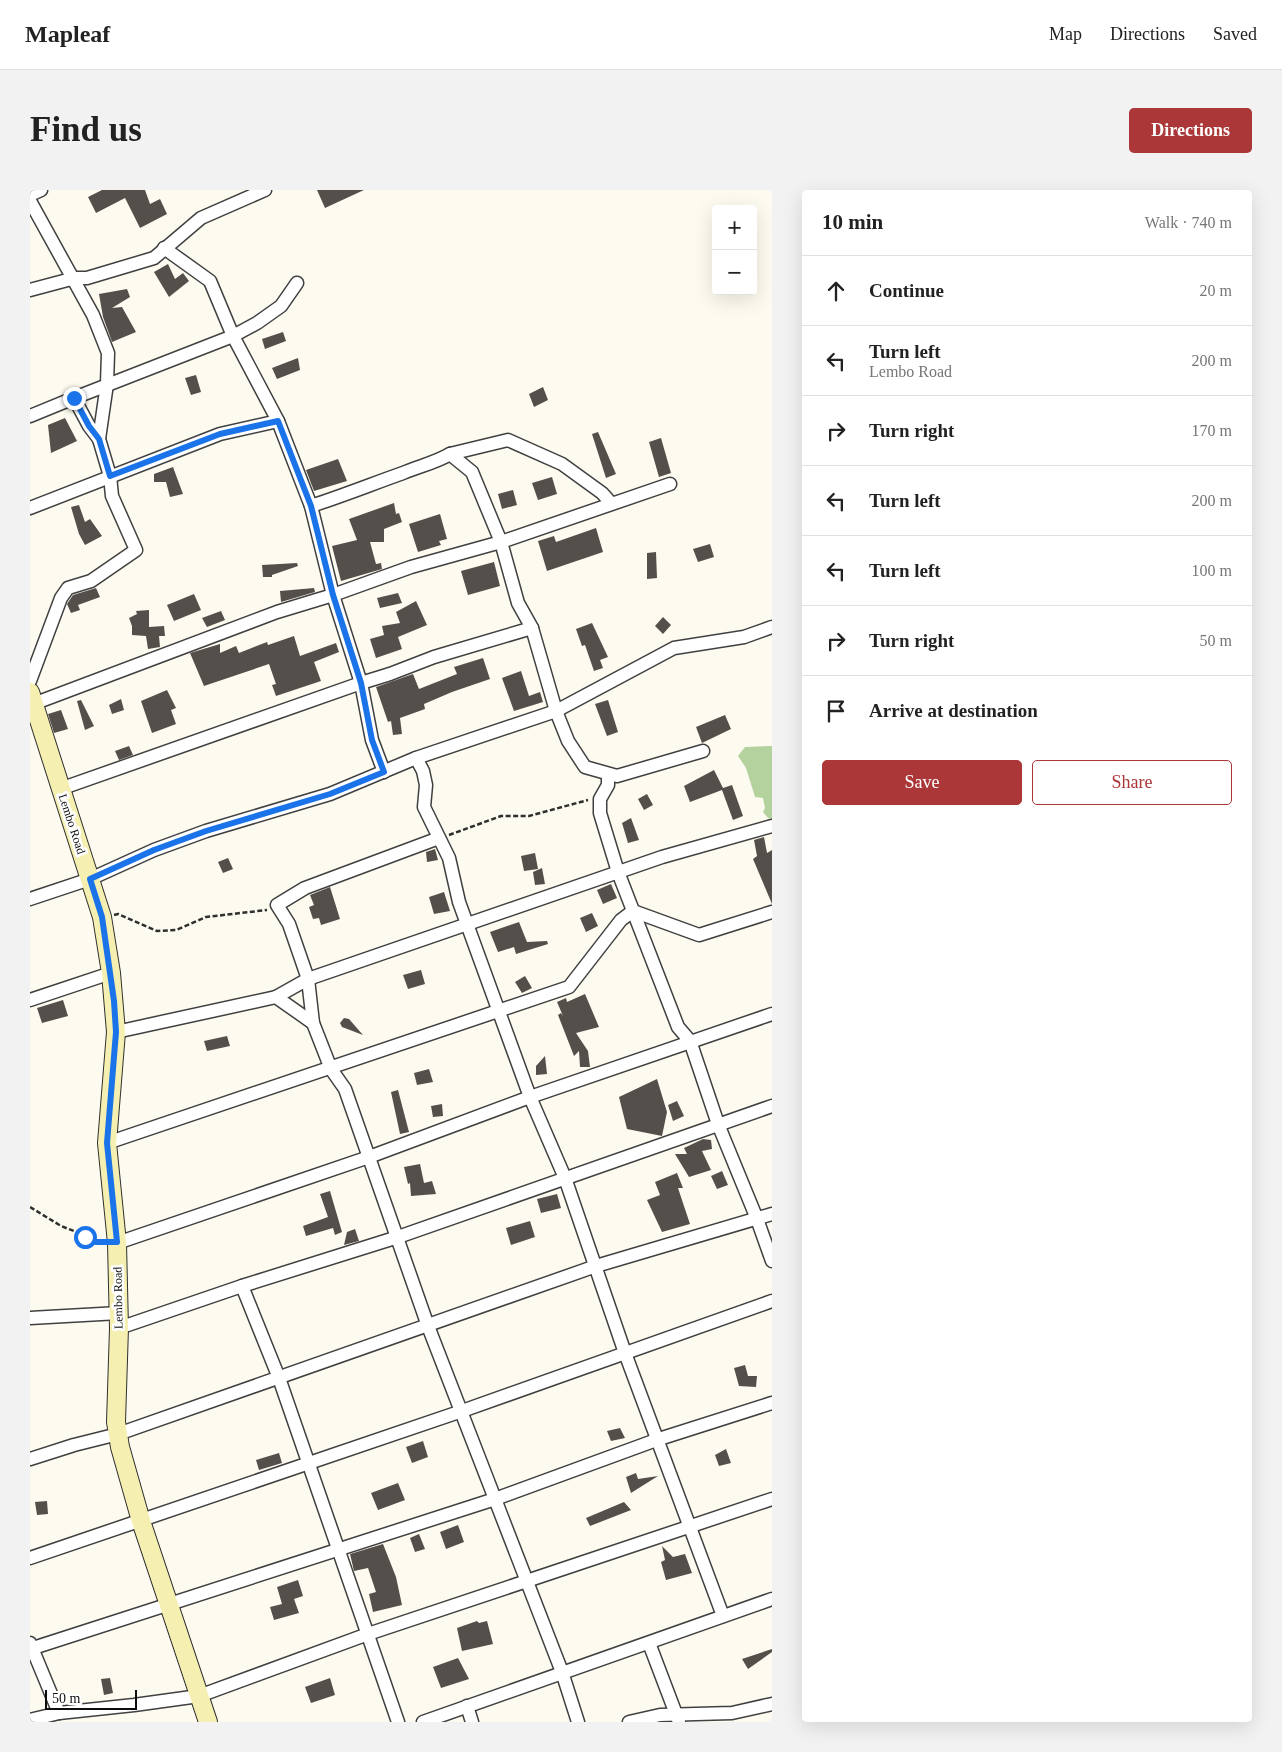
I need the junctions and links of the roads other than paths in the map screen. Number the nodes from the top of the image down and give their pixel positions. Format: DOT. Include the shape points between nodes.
graph roads {
  1 [pos="41,190"];
  2 [pos="265,190"];
  3 [pos="30,195"];
  4 [pos="30,201"];
  5 [pos="164,248"];
  6 [pos="75,278"];
  7 [pos="297,283"];
  8 [pos="30,290"];
  9 [pos="233,336"];
  10 [pos="107,384"];
  11 [pos="74,398"];
  12 [pos="30,416"];
  13 [pos="278,421"];
  14 [pos="99,439"];
  15 [pos="450,454"];
  16 [pos="110,476"];
  17 [pos="670,484"];
  18 [pos="611,503"];
  19 [pos="311,506"];
  20 [pos="30,508"];
  21 [pos="501,542"];
  22 [pos="333,595"];
  23 [pos="772,627"];
  24 [pos="532,628"];
  25 [pos="30,681"];
  26 [pos="361,683"];
  27 [pos="32,698"];
  28 [pos="556,711"];
  29 [pos="703,751"];
  30 [pos="416,758"];
  31 [pos="384,772"];
  32 [pos="608,775"];
  33 [pos="60,789"];
  34 [pos="772,826"];
  35 [pos="439,838"];
  36 [pos="618,872"];
  37 [pos="90,879"];
  38 [pos="30,899"];
  39 [pos="633,911"];
  40 [pos="772,912"];
  41 [pos="468,925"];
  42 [pos="111,973"];
  43 [pos="308,979"];
  44 [pos="276,997"];
  45 [pos="30,1000"];
  46 [pos="499,1011"];
  47 [pos="772,1014"];
  48 [pos="313,1023"];
  49 [pos="116,1032"];
  50 [pos="690,1041"];
  51 [pos="331,1069"];
  52 [pos="530,1097"];
  53 [pos="772,1106"];
  54 [pos="718,1124"];
  55 [pos="107,1143"];
  56 [pos="369,1157"];
  57 [pos="565,1178"];
  58 [pos="772,1214"];
  59 [pos="758,1219"];
  60 [pos="398,1237"];
  61 [pos="117,1242"];
  62 [pos="772,1261"];
  63 [pos="596,1266"];
  64 [pos="242,1286"];
  65 [pos="772,1301"];
  66 [pos="30,1318"];
  67 [pos="119,1321"];
  68 [pos="428,1326"];
  69 [pos="625,1353"];
  70 [pos="278,1378"];
  71 [pos="772,1403"];
  72 [pos="462,1411"];
  73 [pos="118,1434"];
  74 [pos="659,1439"];
  75 [pos="30,1459"];
  76 [pos="309,1464"];
  77 [pos="772,1499"];
  78 [pos="495,1500"];
  79 [pos="142,1521"];
  80 [pos="689,1526"];
  81 [pos="340,1550"];
  82 [pos="30,1558"];
  83 [pos="527,1582"];
  84 [pos="772,1599"];
  85 [pos="169,1604"];
  86 [pos="723,1616"];
  87 [pos="368,1634"];
  88 [pos="649,1643"];
  89 [pos="31,1646"];
  90 [pos="562,1672"];
  91 [pos="198,1696"];
  92 [pos="772,1704"];
  93 [pos="467,1706"];
  94 [pos="59,1713"];
  95 [pos="678,1719"];
  96 [pos="30,1720"];
  97 [pos="208,1722"];
  98 [pos="398,1722"];
  99 [pos="423,1722"];
  100 [pos="472,1722"];
  101 [pos="578,1722"];
  102 [pos="629,1722"];
  1 -- 3 [label="street"];
  2 -- 5 [label="street" via="201,218"];
  4 -- 6 [label="street"];
  5 -- 6 [label="street" via="154,258 87,278"];
  5 -- 9 [label="street" via="210,280"];
  6 -- 8 [label="street"];
  6 -- 10 [label="street" via="108,353"];
  7 -- 9 [label="street" via="281,306 257,324"];
  9 -- 10 [label="street"];
  9 -- 13 [label="street"];
  10 -- 11 [label="street"];
  10 -- 14 [label="street"];
  11 -- 12 [label="street"];
  11 -- 14 [label="street"];
  13 -- 16 [label="street" via="220,434"];
  13 -- 19 [label="street"];
  14 -- 16 [label="street"];
  15 -- 18 [label="street" via="508,440 562,464"];
  15 -- 19 [label="street" via="367,488"];
  15 -- 21 [label="street" via="472,472"];
  16 -- 20 [label="street"];
  16 -- 25 [label="street" via="112,496 136,550 91,581 68,588 61,598"];
  17 -- 18 [label="street"];
  18 -- 21 [label="street"];
  19 -- 22 [label="street"];
  21 -- 22 [label="street" via="411,567"];
  21 -- 24 [label="street" via="518,603"];
  22 -- 26 [label="street"];
  22 -- 27 [label="street"];
  23 -- 28 [label="street" via="744,637 674,648"];
  24 -- 26 [label="street"];
  24 -- 28 [label="street"];
  26 -- 31 [label="street" via="372,740"];
  26 -- 33 [label="street"];
  27 -- 33 [label="street, Lembo Road"];
  28 -- 30 [label="street"];
  28 -- 32 [label="street" via="568,741 585,767"];
  29 -- 32 [label="street" via="617,776"];
  30 -- 31 [label="street"];
  30 -- 35 [label="street" via="426,786 424,807"];
  31 -- 37 [label="street" via="330,794 206,831"];
  32 -- 36 [label="street" via="608,785 600,799 600,813"];
  33 -- 37 [label="street, Lembo Road"];
  34 -- 36 [label="street"];
  35 -- 41 [label="street" via="454,874 459,902"];
  35 -- 43 [label="street" via="305,888 276,905 289,924"];
  36 -- 39 [label="street"];
  36 -- 41 [label="street"];
  37 -- 38 [label="street"];
  37 -- 42 [label="street, Lembo Road" via="102,917"];
  39 -- 40 [label="street" via="699,935"];
  39 -- 46 [label="street" via="621,920 569,987"];
  39 -- 50 [label="street" via="678,1026"];
  41 -- 43 [label="street"];
  41 -- 46 [label="street"];
  42 -- 45 [label="street"];
  42 -- 49 [label="street, Lembo Road"];
  43 -- 44 [label="street"];
  43 -- 48 [label="street"];
  44 -- 48 [label="street"];
  44 -- 49 [label="street"];
  46 -- 51 [label="street"];
  46 -- 52 [label="street"];
  47 -- 50 [label="street"];
  48 -- 51 [label="street"];
  49 -- 55 [label="street, Lembo Road"];
  50 -- 52 [label="street"];
  50 -- 54 [label="street"];
  51 -- 55 [label="street"];
  51 -- 56 [label="street" via="345,1089"];
  52 -- 56 [label="street"];
  52 -- 57 [label="street"];
  53 -- 54 [label="street"];
  54 -- 57 [label="street"];
  54 -- 59 [label="street"];
  55 -- 61 [label="street, Lembo Road"];
  56 -- 60 [label="street"];
  56 -- 61 [label="street"];
  57 -- 60 [label="street"];
  57 -- 63 [label="street"];
  58 -- 59 [label="street"];
  59 -- 62 [label="street"];
  59 -- 63 [label="street"];
  60 -- 64 [label="street"];
  60 -- 68 [label="street"];
  61 -- 67 [label="street, Lembo Road"];
  63 -- 68 [label="street"];
  63 -- 69 [label="street"];
  64 -- 67 [label="street"];
  64 -- 70 [label="street"];
  65 -- 69 [label="street"];
  66 -- 67 [label="street"];
  67 -- 73 [label="street, Lembo Road"];
  68 -- 70 [label="street"];
  68 -- 72 [label="street"];
  69 -- 72 [label="street"];
  69 -- 74 [label="street"];
  70 -- 73 [label="street"];
  70 -- 76 [label="street"];
  71 -- 74 [label="street"];
  72 -- 76 [label="street"];
  72 -- 78 [label="street"];
  73 -- 75 [label="street"];
  73 -- 79 [label="street, Lembo Road"];
  74 -- 78 [label="street"];
  74 -- 80 [label="street"];
  76 -- 79 [label="street"];
  76 -- 81 [label="street"];
  77 -- 80 [label="street"];
  78 -- 81 [label="street"];
  78 -- 83 [label="street"];
  79 -- 82 [label="street"];
  79 -- 85 [label="street, Lembo Road"];
  80 -- 83 [label="street"];
  80 -- 86 [label="street"];
  81 -- 85 [label="street"];
  81 -- 87 [label="street"];
  83 -- 87 [label="street"];
  83 -- 90 [label="street"];
  84 -- 86 [label="street"];
  85 -- 89 [label="street"];
  85 -- 91 [label="street, Lembo Road"];
  86 -- 88 [label="street"];
  87 -- 91 [label="street"];
  87 -- 98 [label="street"];
  88 -- 90 [label="street"];
  88 -- 95 [label="street"];
  89 -- 94 [label="street"];
  90 -- 93 [label="street"];
  90 -- 101 [label="street"];
  91 -- 94 [label="street"];
  91 -- 97 [label="street, Lembo Road"];
  92 -- 95 [label="street" via="732,1713"];
  93 -- 99 [label="street"];
  93 -- 100 [label="street"];
  94 -- 96 [label="street"];
  95 -- 102 [label="street" via="660,1715"];
}
